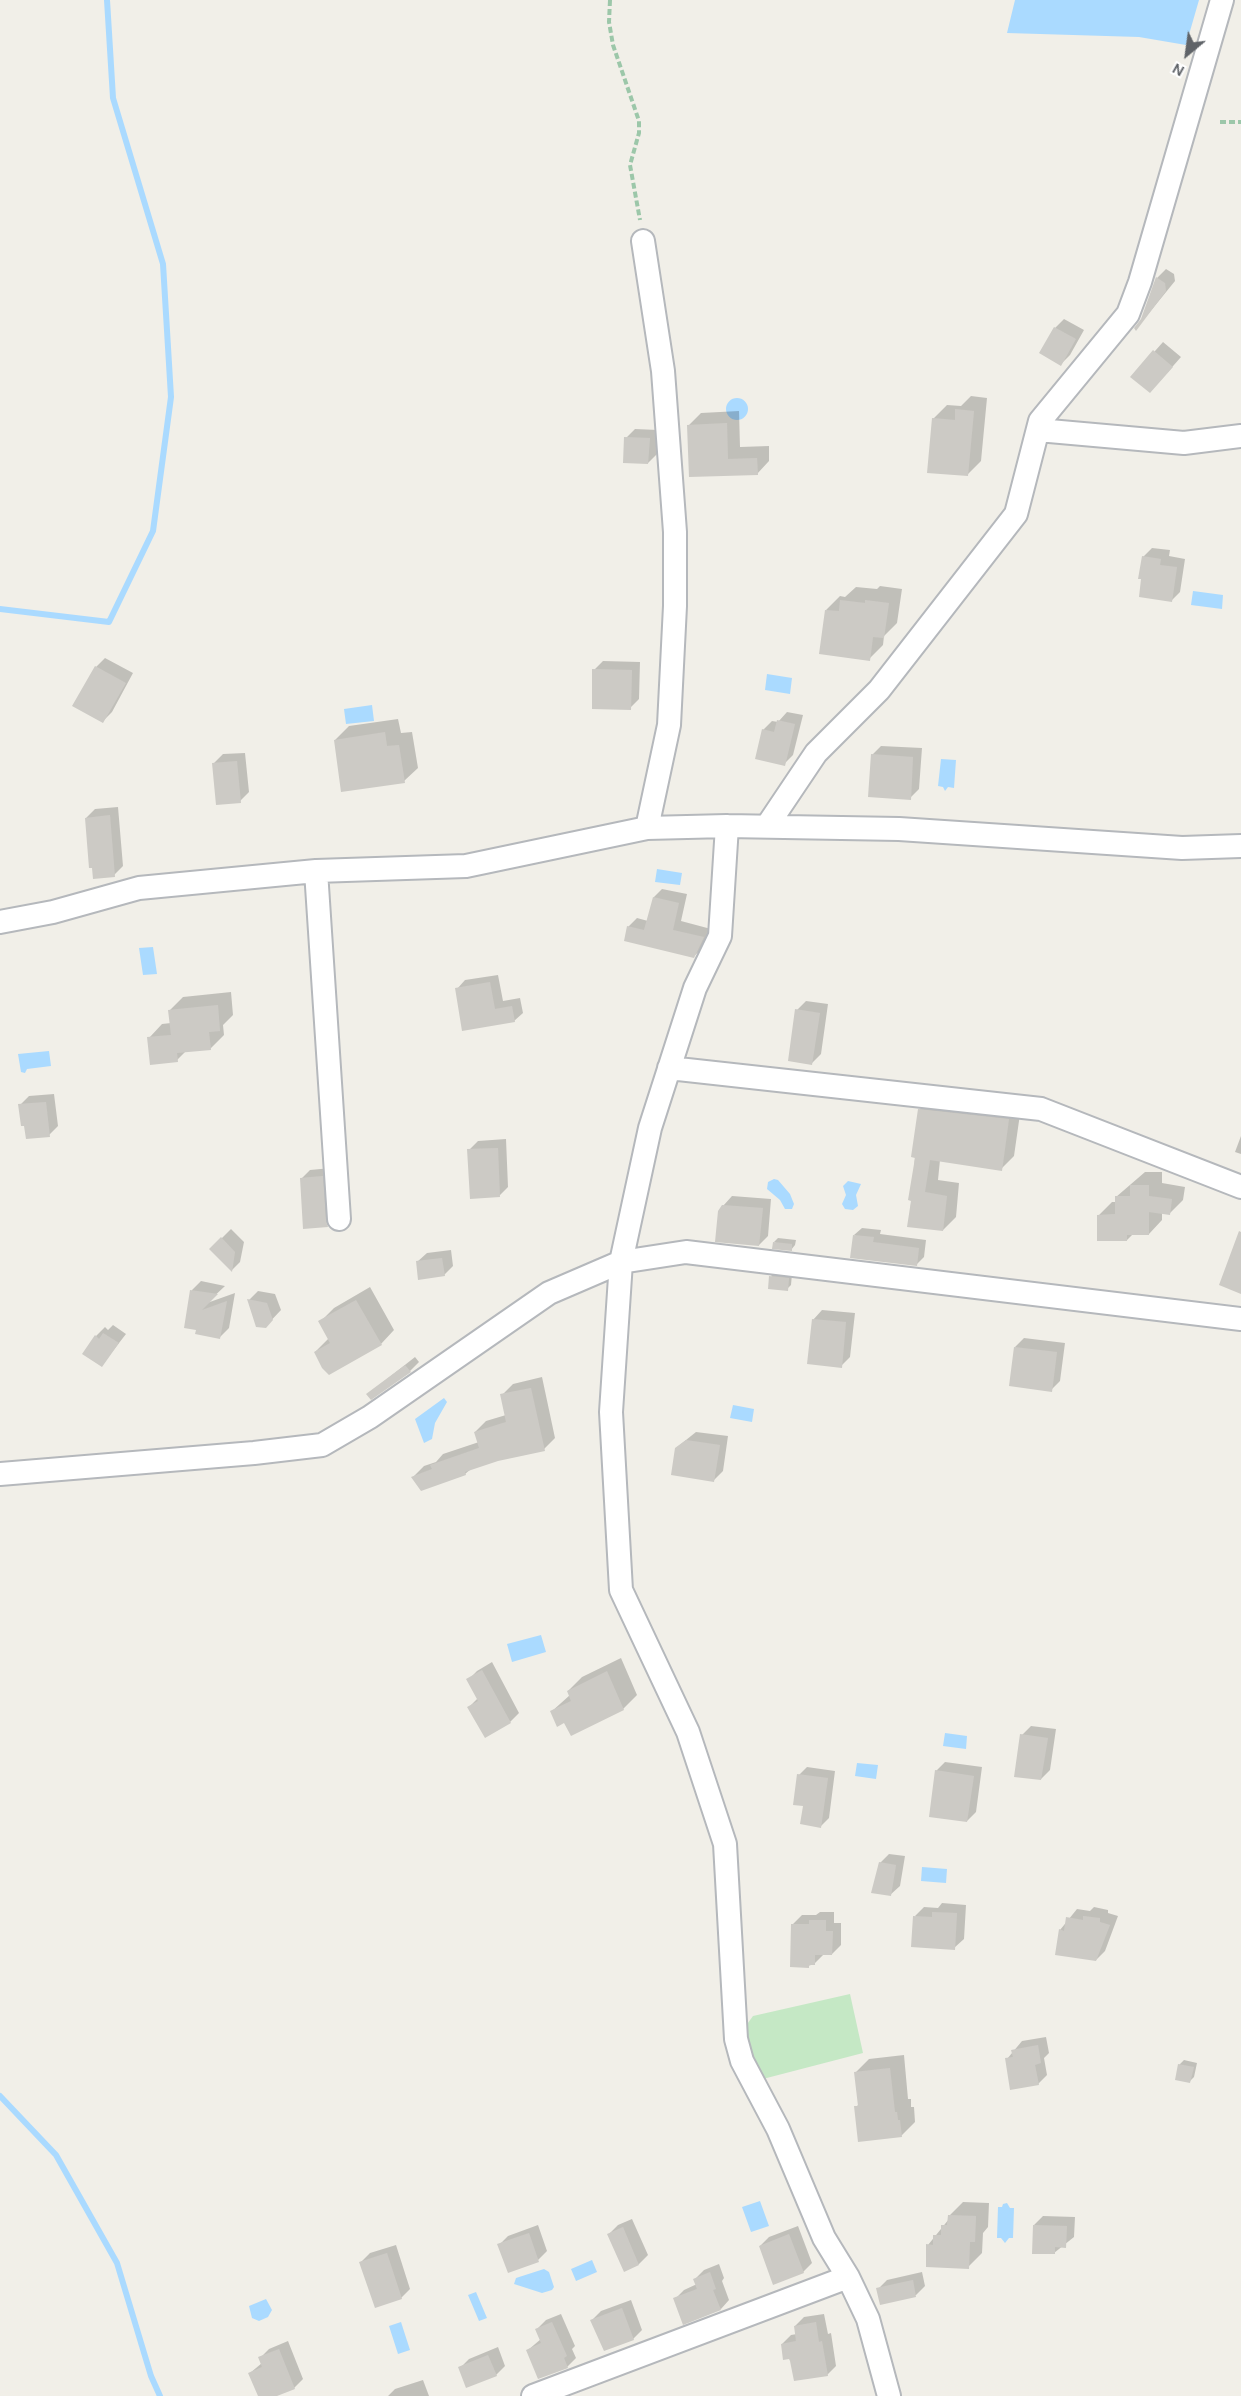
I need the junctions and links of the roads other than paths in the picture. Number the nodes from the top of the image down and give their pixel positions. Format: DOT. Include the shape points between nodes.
graph roads {
  1 [pos="1222,0"];
  2 [pos="643,241"];
  3 [pos="1038,430"];
  4 [pos="1241,436"];
  5 [pos="727,826"];
  6 [pos="767,826"];
  7 [pos="647,828"];
  8 [pos="1241,846"];
  9 [pos="316,872"];
  10 [pos="0,922"];
  11 [pos="669,1068"];
  12 [pos="1241,1187"];
  13 [pos="339,1219"];
  14 [pos="621,1262"];
  15 [pos="1241,1319"];
  16 [pos="0,1474"];
  17 [pos="848,2277"];
  18 [pos="533,2396"];
  19 [pos="889,2396"];
  1 -- 3 [label="street" via="1134,301 1040,421"];
  2 -- 7 [label="street" via="663,371 675,532 669,725"];
  3 -- 4 [label="street" via="1184,443"];
  3 -- 6 [label="street" via="1016,514 879,690 816,753"];
  5 -- 6 [label="street"];
  5 -- 7 [label="street"];
  5 -- 11 [label="street" via="720,936 695,988"];
  6 -- 8 [label="street" via="899,829 1182,848"];
  7 -- 9 [label="street" via="466,866"];
  9 -- 10 [label="street" via="139,888"];
  9 -- 13 [label="street"];
  11 -- 12 [label="street" via="1041,1109"];
  11 -- 14 [label="street" via="650,1128"];
  14 -- 15 [label="street" via="686,1252"];
  14 -- 16 [label="street" via="549,1293 370,1417 322,1445"];
  14 -- 17 [label="street" via="611,1412 621,1590 688,1732 725,1844 736,2039 742,2061 778,2129 824,2238"];
  17 -- 18 [label="street"];
  17 -- 19 [label="street" via="868,2319"];
}
